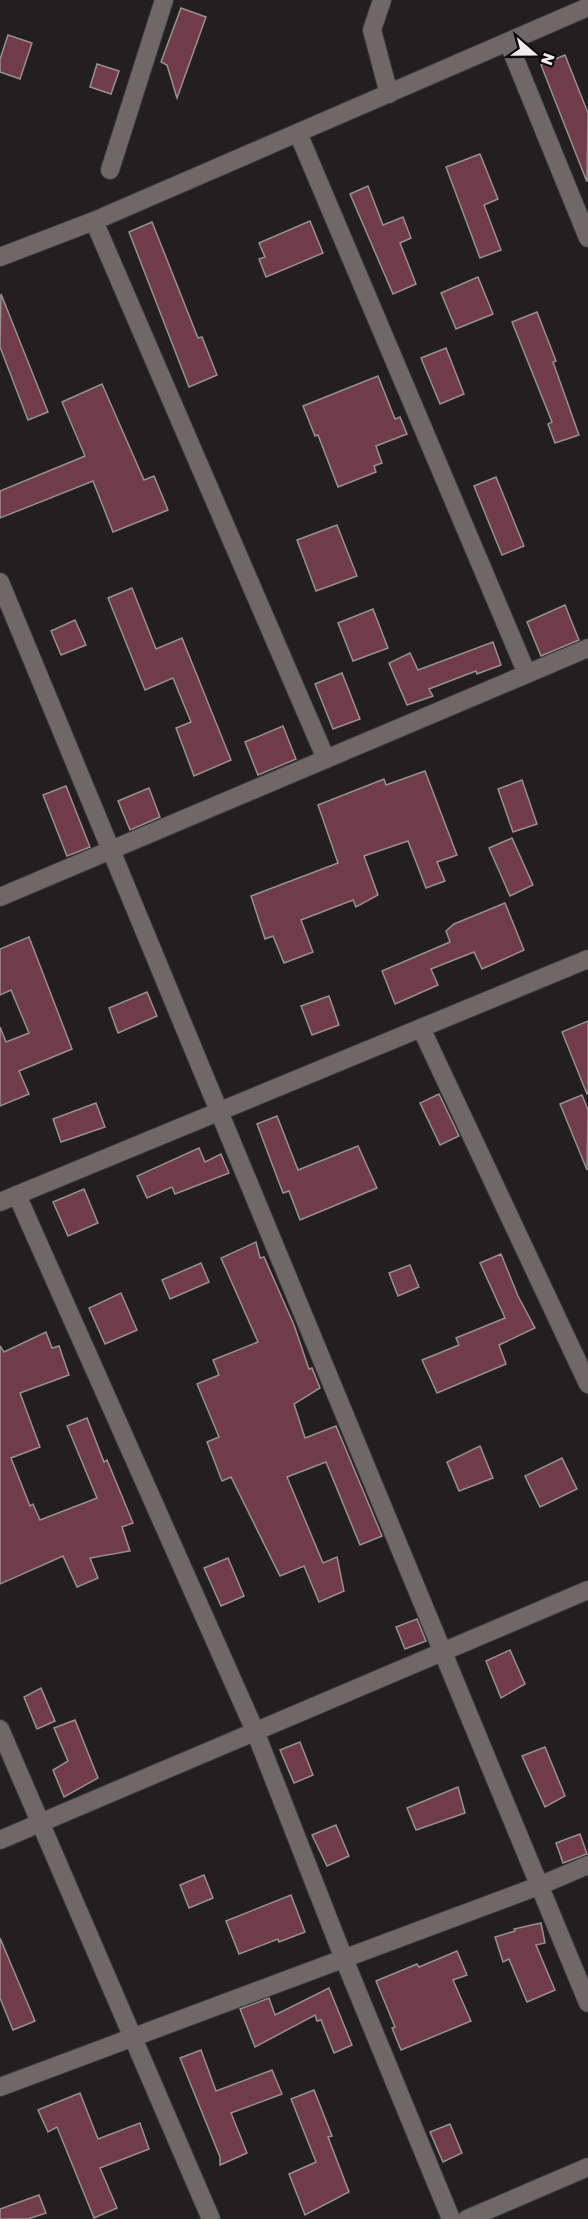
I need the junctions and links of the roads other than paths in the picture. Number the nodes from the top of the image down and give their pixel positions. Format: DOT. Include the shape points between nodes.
graph roads {
  1 [pos="164,0"];
  2 [pos="382,0"];
  3 [pos="580,6"];
  4 [pos="508,42"];
  5 [pos="388,94"];
  6 [pos="298,133"];
  7 [pos="110,170"];
  8 [pos="94,221"];
  9 [pos="588,238"];
  10 [pos="0,257"];
  11 [pos="0,582"];
  12 [pos="588,648"];
  13 [pos="527,674"];
  14 [pos="326,759"];
  15 [pos="111,850"];
  16 [pos="0,897"];
  17 [pos="588,959"];
  18 [pos="421,1028"];
  19 [pos="219,1112"];
  20 [pos="17,1195"];
  21 [pos="0,1202"];
  22 [pos="588,1383"];
  23 [pos="588,1590"];
  24 [pos="441,1652"];
  25 [pos="0,1729"];
  26 [pos="255,1731"];
  27 [pos="40,1823"];
  28 [pos="0,1840"];
  29 [pos="588,1865"];
  30 [pos="541,1885"];
  31 [pos="344,1959"];
  32 [pos="588,2003"];
  33 [pos="133,2037"];
  34 [pos="0,2087"];
  35 [pos="588,2167"];
  36 [pos="211,2219"];
  37 [pos="451,2219"];
  38 [pos="467,2219"];
  1 -- 7 [label="street"];
  2 -- 5 [label="street" via="372,30"];
  3 -- 4 [label="street"];
  4 -- 5 [label="street"];
  4 -- 9 [label="street"];
  5 -- 6 [label="street"];
  6 -- 8 [label="street"];
  6 -- 13 [label="street"];
  8 -- 10 [label="street"];
  8 -- 14 [label="street"];
  11 -- 15 [label="street"];
  12 -- 13 [label="street"];
  13 -- 14 [label="street"];
  14 -- 15 [label="street"];
  15 -- 16 [label="street"];
  15 -- 19 [label="street"];
  17 -- 18 [label="street"];
  18 -- 19 [label="street"];
  18 -- 22 [label="street"];
  19 -- 20 [label="street"];
  19 -- 24 [label="street"];
  20 -- 21 [label="street"];
  20 -- 26 [label="street"];
  23 -- 24 [label="street"];
  24 -- 26 [label="street"];
  24 -- 30 [label="street"];
  25 -- 27 [label="street"];
  26 -- 27 [label="street"];
  26 -- 31 [label="street"];
  27 -- 28 [label="street"];
  27 -- 33 [label="street"];
  29 -- 30 [label="street"];
  30 -- 31 [label="street"];
  30 -- 32 [label="street"];
  31 -- 33 [label="street"];
  31 -- 37 [label="street"];
  33 -- 34 [label="street"];
  33 -- 36 [label="street"];
  35 -- 38 [label="street"];
}
